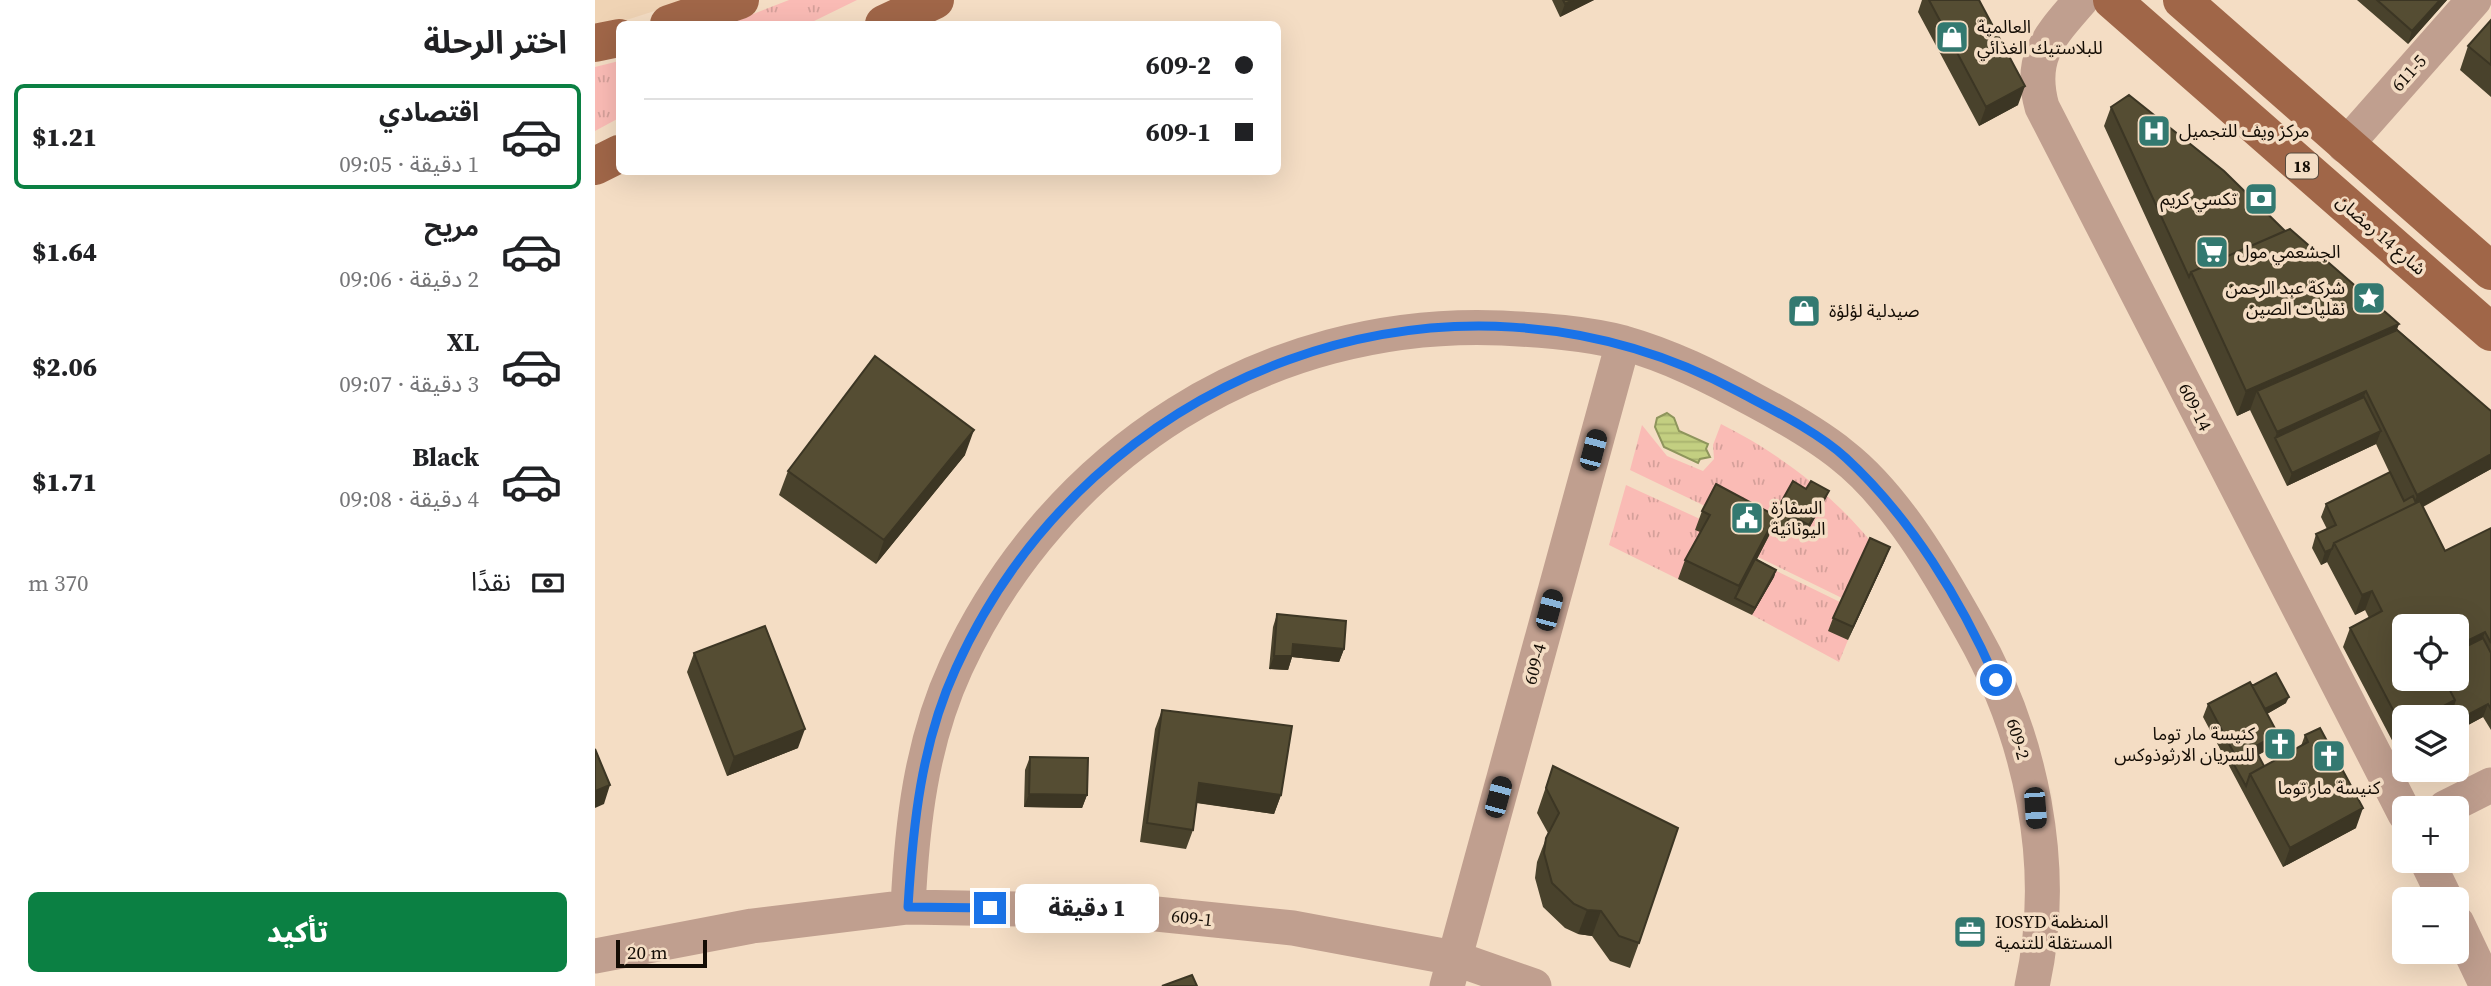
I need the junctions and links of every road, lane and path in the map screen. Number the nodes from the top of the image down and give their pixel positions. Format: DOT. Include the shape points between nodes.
graph roads {
  1 [pos="740,0"];
  2 [pos="935,0"];
  3 [pos="2081,0"];
  4 [pos="2112,0"];
  5 [pos="2182,0"];
  6 [pos="2474,0"];
  7 [pos="678,21"];
  8 [pos="890,21"];
  9 [pos="616,39"];
  10 [pos="595,43"];
  11 [pos="2345,146"];
  12 [pos="616,156"];
  13 [pos="595,166"];
  14 [pos="2491,271"];
  15 [pos="2491,332"];
  16 [pos="1623,343"];
  17 [pos="2491,785"];
  18 [pos="2396,796"];
  19 [pos="2469,796"];
  20 [pos="908,907"];
  21 [pos="2469,948"];
  22 [pos="595,956"];
  23 [pos="1451,972"];
  24 [pos="1534,986"];
  25 [pos="2032,986"];
  26 [pos="2487,986"];
  1 -- 7 [label="main road"];
  2 -- 8 [label="main road"];
  3 -- 18 [label="street, 609-14" via="2052,33 2039,61 2036,77 2042,107"];
  4 -- 15 [label="main road, شارع 14 رمضان / 18"];
  5 -- 11 [label="main road, 18"];
  6 -- 11 [label="street, 611-5"];
  9 -- 10 [label="main road"];
  11 -- 14 [label="main road, 18"];
  12 -- 13 [label="main road"];
  16 -- 20 [label="street, 609-2" via="1546,330 1465,327 1384,334 1306,353 1230,383 1160,423 1096,473 1039,532 992,598 955,670 928,746 912,826"];
  16 -- 23 [label="street, 609-4"];
  16 -- 25 [label="street, 609-2" via="1701,371 1844,456 1900,516 1945,584 1985,655 2018,729 2033,795 2041,890"];
  17 -- 19 [label="street"];
  20 -- 22 [label="street, 609-1" via="751,926"];
  20 -- 23 [label="street, 609-1" via="1127,911 1293,928"];
  21 -- 26 [label="street"];
  23 -- 24 [label="street, 609-1"];
}
